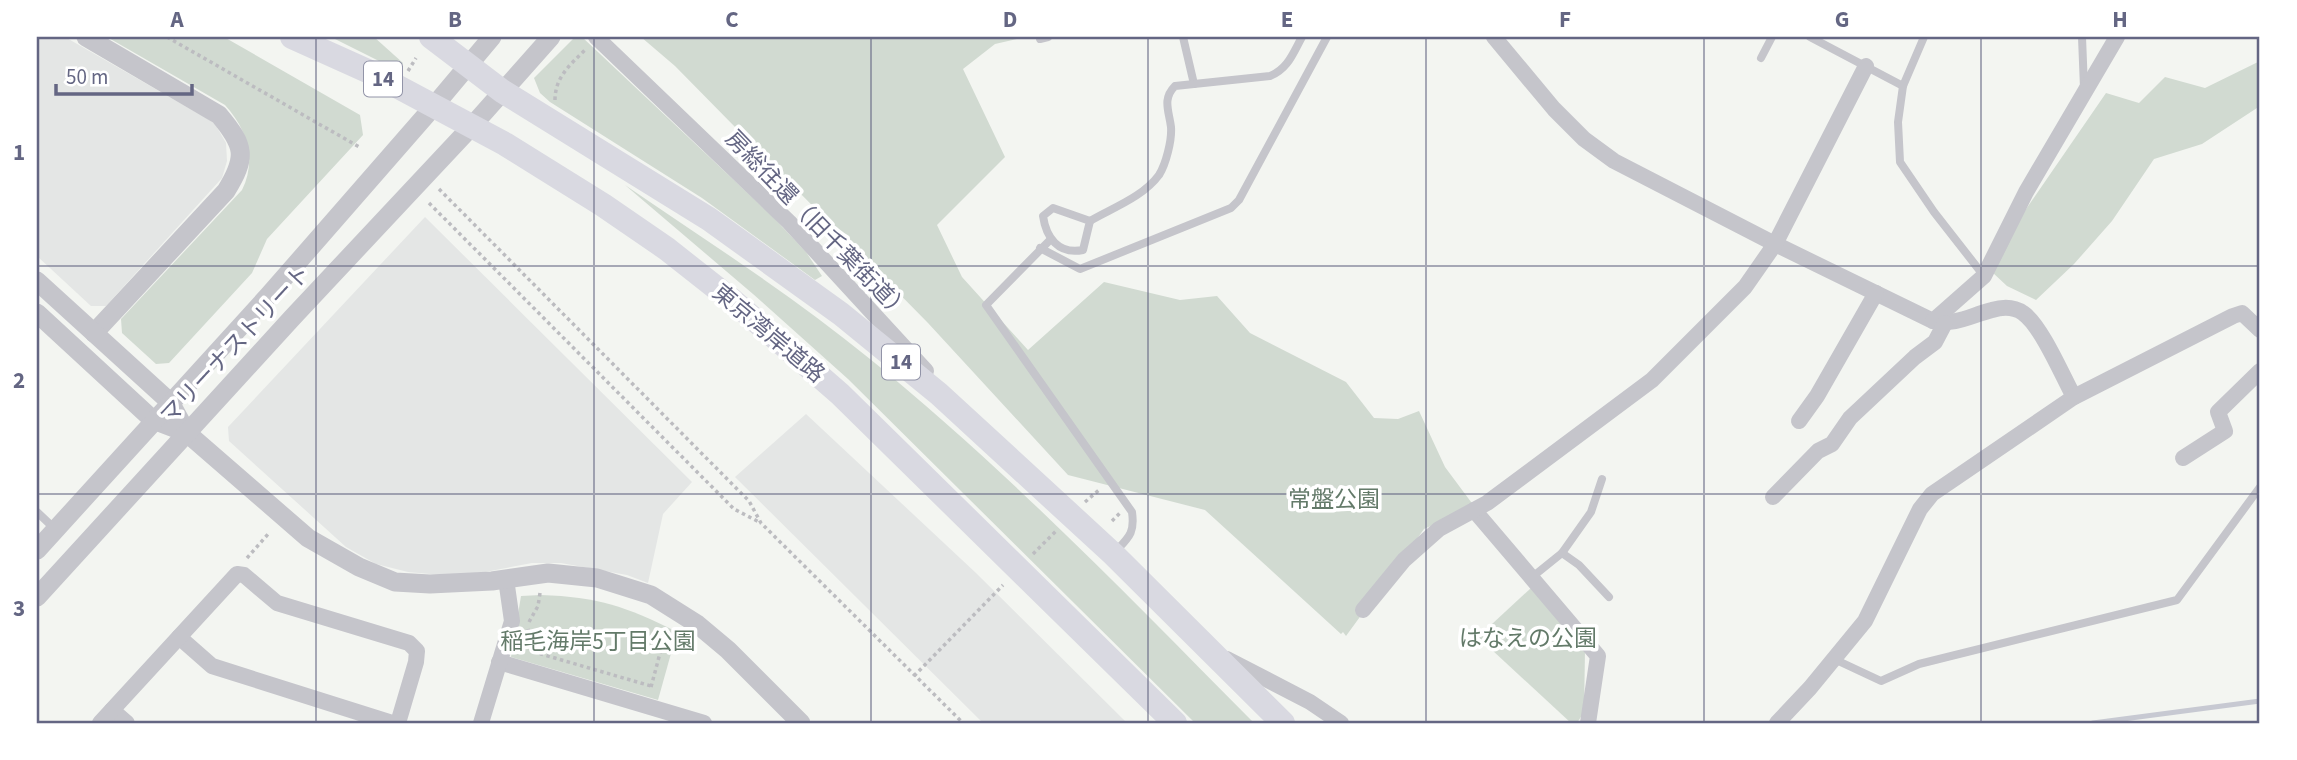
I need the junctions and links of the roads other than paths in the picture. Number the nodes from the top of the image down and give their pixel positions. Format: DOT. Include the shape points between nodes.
graph roads {
  1 [pos="86,37"];
  2 [pos="292,37"];
  3 [pos="431,37"];
  4 [pos="492,37"];
  5 [pos="551,37"];
  6 [pos="597,37"];
  7 [pos="1182,37"];
  8 [pos="1302,37"];
  9 [pos="1327,37"];
  10 [pos="1494,37"];
  11 [pos="1772,37"];
  12 [pos="1810,37"];
  13 [pos="1924,37"];
  14 [pos="2082,37"];
  15 [pos="2117,37"];
  16 [pos="1761,58"];
  17 [pos="468,65"];
  18 [pos="1866,66"];
  19 [pos="1194,84"];
  20 [pos="1903,86"];
  21 [pos="502,91"];
  22 [pos="2084,94"];
  23 [pos="434,106"];
  24 [pos="472,126"];
  25 [pos="1090,221"];
  26 [pos="1050,240"];
  27 [pos="1775,244"];
  28 [pos="1040,248"];
  29 [pos="1984,276"];
  30 [pos="37,281"];
  31 [pos="1876,293"];
  32 [pos="37,313"];
  33 [pos="1939,322"];
  34 [pos="2260,330"];
  35 [pos="94,334"];
  36 [pos="2260,371"];
  37 [pos="2074,397"];
  38 [pos="170,402"];
  39 [pos="153,420"];
  40 [pos="1799,421"];
  41 [pos="187,433"];
  42 [pos="1001,450"];
  43 [pos="2183,458"];
  44 [pos="1602,478"];
  45 [pos="2260,487"];
  46 [pos="1773,497"];
  47 [pos="1474,510"];
  48 [pos="37,512"];
  49 [pos="55,530"];
  50 [pos="37,550"];
  51 [pos="1562,553"];
  52 [pos="1113,554"];
  53 [pos="1531,578"];
  54 [pos="506,579"];
  55 [pos="37,597"];
  56 [pos="1609,597"];
  57 [pos="1363,610"];
  58 [pos="178,637"];
  59 [pos="1212,652"];
  60 [pos="1834,659"];
  61 [pos="499,662"];
  62 [pos="112,710"];
  63 [pos="100,723"];
  64 [pos="127,723"];
  65 [pos="392,723"];
  66 [pos="398,723"];
  67 [pos="481,723"];
  68 [pos="704,723"];
  69 [pos="801,723"];
  70 [pos="1175,723"];
  71 [pos="1283,723"];
  72 [pos="1341,723"];
  73 [pos="1588,723"];
  74 [pos="1777,723"];
  1 -- 35 [label="street" via="219,115 234,132 242,160 226,191"];
  2 -- 23 [label="highway, 東京湾岸道路 / 14"];
  3 -- 17 [label="highway, 14"];
  4 -- 17 [label="street, マリーナストリート"];
  5 -- 21 [label="street, マリーナストリート"];
  6 -- 42 [label="street, 房総往還（旧千葉街道）" via="789,222"];
  7 -- 19 [label="lane"];
  8 -- 19 [label="lane" via="1280,72"];
  9 -- 28 [label="lane" via="1231,208 1080,270"];
  10 -- 27 [label="street" via="1584,139 1614,161"];
  11 -- 16 [label="lane"];
  12 -- 18 [label="lane"];
  13 -- 20 [label="lane"];
  14 -- 22 [label="lane"];
  15 -- 22 [label="street"];
  17 -- 21 [label="highway, 14"];
  17 -- 23 [label="street, マリーナストリート"];
  18 -- 20 [label="lane"];
  18 -- 27 [label="street"];
  19 -- 25 [label="lane" via="1175,86 1168,92 1171,138 1159,174 1141,192"];
  20 -- 29 [label="lane" via="1898,122 1900,162"];
  21 -- 24 [label="street, マリーナストリート"];
  21 -- 42 [label="highway, 14" via="777,265 893,356"];
  22 -- 29 [label="street" via="2026,192"];
  23 -- 24 [label="highway, 東京湾岸道路 / 14"];
  23 -- 38 [label="street, マリーナストリート"];
  24 -- 41 [label="street, マリーナストリート"];
  24 -- 70 [label="highway, 東京湾岸道路 / 14" via="645,234 796,353"];
  25 -- 26 [label="lane" via="1083,250"];
  25 -- 26 [label="lane" via="1053,208 1043,216"];
  26 -- 28 [label="lane"];
  27 -- 31 [label="street"];
  27 -- 47 [label="street" via="1745,287 1652,380"];
  28 -- 52 [label="lane" via="986,305 1132,512 1134,526"];
  29 -- 33 [label="street"];
  30 -- 35 [label="street"];
  31 -- 33 [label="street"];
  31 -- 40 [label="street"];
  32 -- 39 [label="street"];
  33 -- 37 [label="street" via="2011,307 2024,313"];
  33 -- 46 [label="street" via="1935,342 1850,418 1832,444 1818,451"];
  34 -- 37 [label="street" via="2242,313 2233,316"];
  35 -- 38 [label="street"];
  36 -- 43 [label="street" via="2218,412 2225,430"];
  37 -- 60 [label="street" via="1924,501 1864,621"];
  38 -- 39 [label="street, マリーナストリート"];
  38 -- 41 [label="street"];
  39 -- 41 [label="street"];
  39 -- 49 [label="street, マリーナストリート"];
  41 -- 54 [label="street" via="308,538 359,567 395,582"];
  41 -- 55 [label="street, マリーナストリート"];
  42 -- 52 [label="highway, 14"];
  44 -- 51 [label="lane" via="1591,512"];
  45 -- 60 [label="lane" via="2177,600 1919,664 1881,681"];
  47 -- 53 [label="street"];
  47 -- 57 [label="street" via="1430,536"];
  48 -- 49 [label="lane"];
  49 -- 50 [label="street, マリーナストリート"];
  51 -- 53 [label="lane"];
  51 -- 56 [label="lane"];
  52 -- 59 [label="highway, 14"];
  53 -- 73 [label="street" via="1598,656"];
  54 -- 61 [label="street" via="512,621"];
  54 -- 69 [label="street" via="548,573 597,578 651,595 728,650"];
  58 -- 62 [label="street"];
  58 -- 65 [label="street" via="212,666"];
  58 -- 66 [label="street" via="237,574 244,575 277,603 409,643 417,650"];
  59 -- 71 [label="highway, 14"];
  59 -- 72 [label="street"];
  60 -- 74 [label="street"];
  61 -- 67 [label="street"];
  61 -- 68 [label="street"];
  62 -- 63 [label="street"];
  62 -- 64 [label="street"];
}
